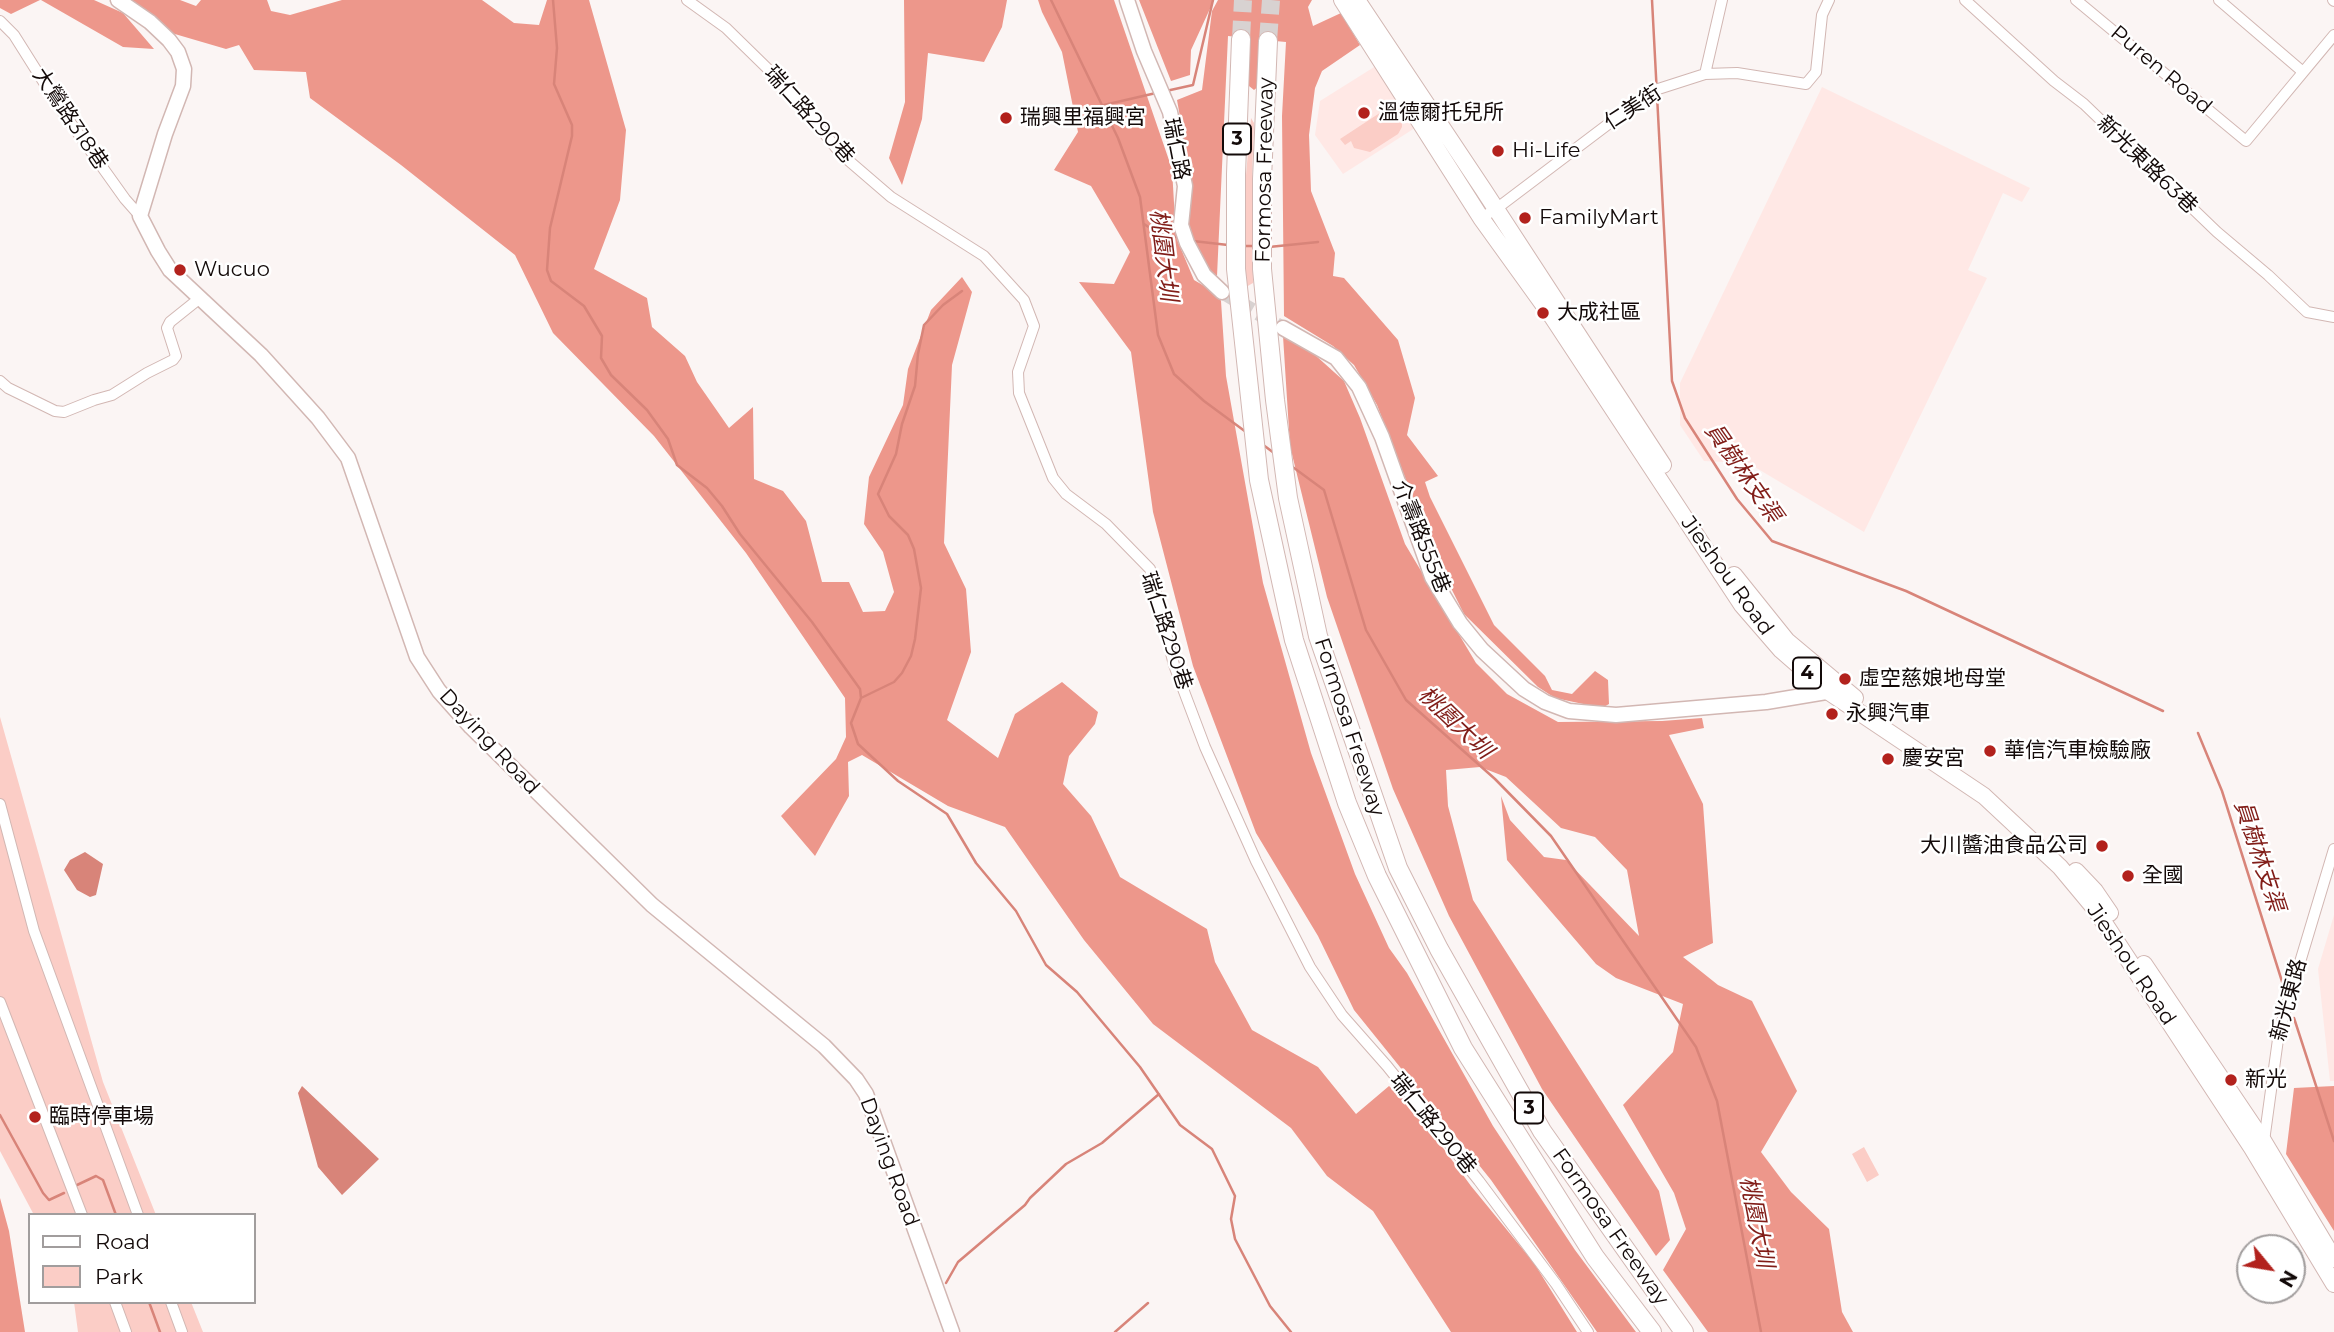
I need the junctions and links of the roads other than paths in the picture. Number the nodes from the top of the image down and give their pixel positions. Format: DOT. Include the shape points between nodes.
graph roads {
  1 [pos="118,0"];
  2 [pos="687,0"];
  3 [pos="1127,0"];
  4 [pos="1342,0"];
  5 [pos="1357,0"];
  6 [pos="1721,0"];
  7 [pos="1829,0"];
  8 [pos="1965,0"];
  9 [pos="2076,0"];
  10 [pos="2219,0"];
  11 [pos="0,22"];
  12 [pos="2334,35"];
  13 [pos="1241,39"];
  14 [pos="1268,41"];
  15 [pos="2303,72"];
  16 [pos="1705,74"];
  17 [pos="1239,100"];
  18 [pos="1265,104"];
  19 [pos="1496,209"];
  20 [pos="140,216"];
  21 [pos="1481,218"];
  22 [pos="1222,292"];
  23 [pos="200,298"];
  24 [pos="2334,317"];
  25 [pos="1283,328"];
  26 [pos="0,381"];
  27 [pos="1836,691"];
  28 [pos="0,804"];
  29 [pos="2334,849"];
  30 [pos="0,1002"];
  31 [pos="2258,1145"];
  32 [pos="81,1213"];
  33 [pos="137,1213"];
  34 [pos="2334,1259"];
  35 [pos="2334,1284"];
  36 [pos="116,1304"];
  37 [pos="172,1304"];
  38 [pos="126,1332"];
  39 [pos="182,1332"];
  40 [pos="952,1332"];
  41 [pos="1588,1332"];
  42 [pos="1652,1332"];
  43 [pos="1684,1332"];
  1 -- 20 [label="street" via="169,40 184,69 183,86"];
  2 -- 41 [label="street, 瑞仁路290巷" via="770,71 841,154 891,198 984,256 1024,299 1034,326 1018,372 1019,393 1053,478 1150,569 1174,665 1205,747 1310,967 1342,1015 1479,1181"];
  3 -- 22 [label="street, 瑞仁路" via="1170,112 1185,186 1181,225 1204,275"];
  4 -- 21 [label="main road, Jieshou Road / 4"];
  5 -- 19 [label="main road, Jieshou Road / 4"];
  6 -- 16 [label="street"];
  7 -- 16 [label="street, 仁美街" via="1822,15 1816,72 1806,85 1737,73"];
  8 -- 24 [label="street, 新光東路63巷" via="2307,312"];
  9 -- 15 [label="street, Puren Road" via="2246,141"];
  10 -- 15 [label="street"];
  11 -- 20 [label="street, 大鶯路318巷" via="14,35 60,108"];
  12 -- 15 [label="street"];
  13 -- 17 [label="highway, Formosa Freeway / 3"];
  14 -- 18 [label="highway, Formosa Freeway / 3"];
  16 -- 19 [label="street, 仁美街" via="1658,89"];
  17 -- 18 [label="highway"];
  17 -- 42 [label="highway, Formosa Freeway / 3" via="1236,246 1259,480 1294,640 1347,803 1377,876 1464,1048 1595,1257"];
  18 -- 43 [label="highway, Formosa Freeway / 3" via="1262,247 1275,400 1288,498 1318,636 1398,868 1445,960 1542,1131"];
  19 -- 21 [label="street, 仁美街"];
  19 -- 27 [label="main road, Jieshou Road / 4" via="1737,580"];
  20 -- 23 [label="street, Daying Road" via="170,270"];
  21 -- 27 [label="main road, Jieshou Road / 4" via="1553,318 1742,605 1781,650"];
  23 -- 26 [label="street" via="167,328 176,356 173,360 112,395 55,411"];
  23 -- 40 [label="street, Daying Road" via="261,355 348,458 417,657 439,691 652,905 824,1046 856,1079 866,1094"];
  25 -- 27 [label="street, 介壽路555巷" via="1336,358 1359,387 1382,437 1432,577 1482,650 1524,689 1569,711 1616,715"];
  27 -- 31 [label="main road, Jieshou Road / 4" via="2004,800 2095,891"];
  28 -- 33 [label="street" via="34,931"];
  29 -- 31 [label="street, 新光東路" via="2279,1032"];
  30 -- 32 [label="street"];
  31 -- 34 [label="main road, Jieshou Road / 4"];
  31 -- 35 [label="main road, Jieshou Road / 4"];
  36 -- 38 [label="street"];
  37 -- 39 [label="street"];
}
